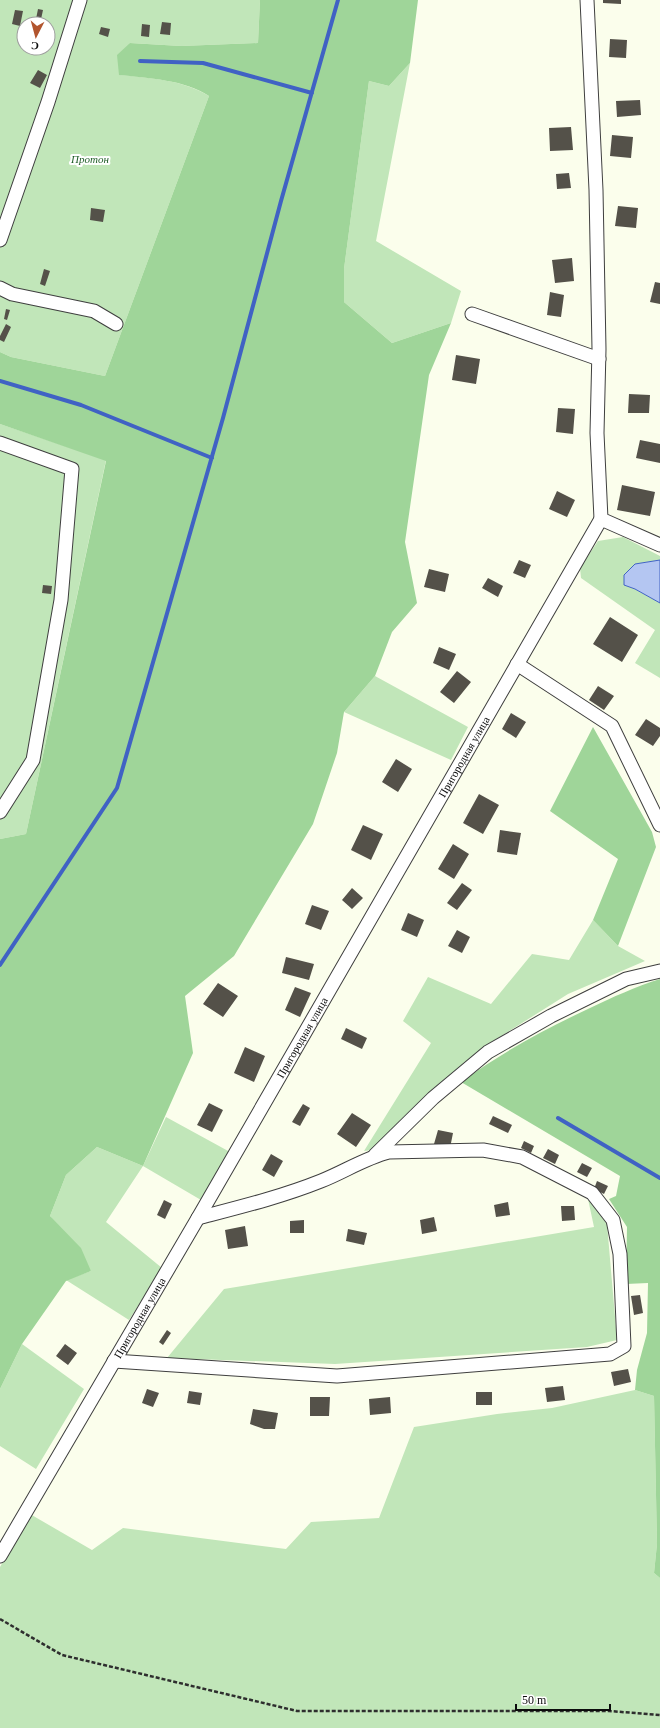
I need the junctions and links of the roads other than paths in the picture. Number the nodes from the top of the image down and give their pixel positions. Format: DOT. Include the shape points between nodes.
graph roads {
  1 [pos="80,0"];
  2 [pos="587,0"];
  3 [pos="0,240"];
  4 [pos="0,288"];
  5 [pos="472,314"];
  6 [pos="116,324"];
  7 [pos="599,359"];
  8 [pos="0,443"];
  9 [pos="601,519"];
  10 [pos="660,545"];
  11 [pos="517,664"];
  12 [pos="0,812"];
  13 [pos="660,825"];
  14 [pos="660,970"];
  15 [pos="375,1155"];
  16 [pos="198,1218"];
  17 [pos="114,1361"];
  18 [pos="0,1556"];
  1 -- 3 [label="street"];
  2 -- 7 [label="street" via="596,190"];
  4 -- 6 [label="street" via="12,294 94,311"];
  5 -- 7 [label="street"];
  7 -- 9 [label="street" via="597,434"];
  8 -- 12 [label="street" via="72,468 61,600 32,760"];
  9 -- 10 [label="street"];
  9 -- 11 [label="street, Пригородная улица"];
  11 -- 13 [label="street" via="612,726"];
  11 -- 16 [label="street, Пригородная улица"];
  14 -- 15 [label="street" via="626,979 551,1016 488,1052 433,1098"];
  15 -- 16 [label="street" via="322,1181 260,1202"];
  15 -- 17 [label="street" via="389,1152 483,1150 522,1157 592,1194 613,1220 619,1247 624,1346 610,1354 337,1376"];
  16 -- 17 [label="street, Пригородная улица"];
  17 -- 18 [label="street, Пригородная улица"];
}
